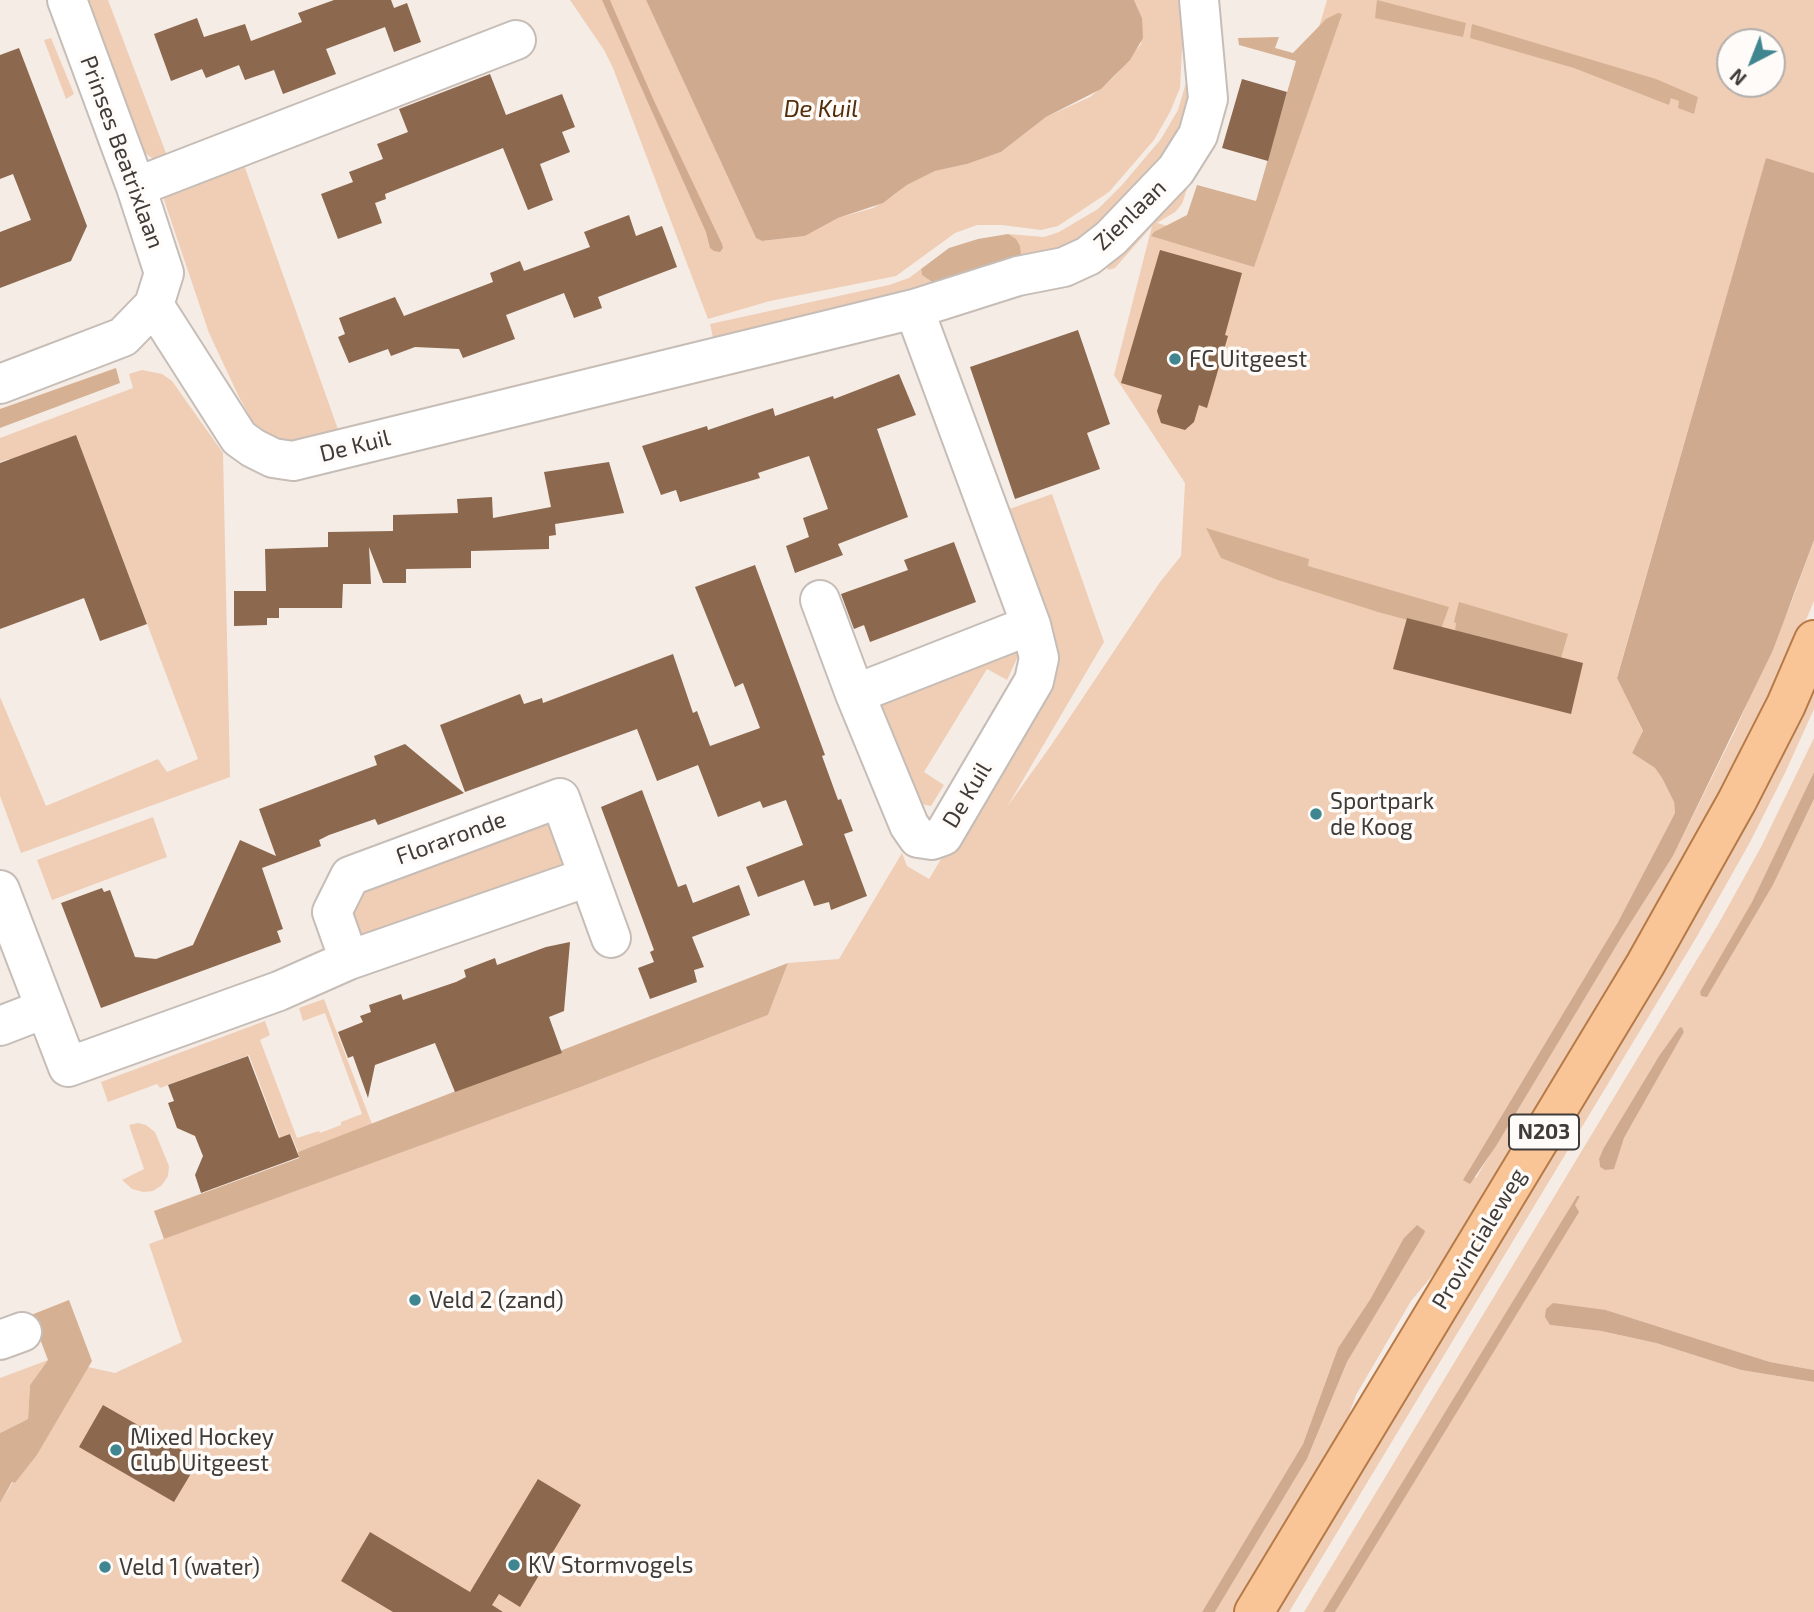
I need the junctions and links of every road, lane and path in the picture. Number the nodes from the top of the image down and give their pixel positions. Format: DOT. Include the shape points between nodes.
graph roads {
  1 [pos="67,0"];
  2 [pos="1199,0"];
  3 [pos="516,40"];
  4 [pos="136,187"];
  5 [pos="153,305"];
  6 [pos="914,309"];
  7 [pos="0,384"];
  8 [pos="820,600"];
  9 [pos="1031,625"];
  10 [pos="1814,640"];
  11 [pos="855,694"];
  12 [pos="588,877"];
  13 [pos="0,890"];
  14 [pos="611,938"];
  15 [pos="349,960"];
  16 [pos="44,1009"];
  17 [pos="0,1026"];
  18 [pos="1254,1612"];
  1 -- 4 [label="street, Prinses Beatrixlaan"];
  2 -- 6 [label="street, Zienlaan" via="1208,99 1198,135 1176,170 1088,256 1064,267 1018,276"];
  3 -- 4 [label="street"];
  4 -- 5 [label="street, Prinses Beatrixlaan" via="164,272"];
  5 -- 6 [label="street, De Kuil" via="239,438 273,457 293,461"];
  5 -- 7 [label="street" via="123,337"];
  6 -- 9 [label="street, De Kuil"];
  8 -- 11 [label="street, De Kuil"];
  9 -- 11 [label="street"];
  9 -- 11 [label="street, De Kuil" via="1039,658 1034,681 943,836 932,841 918,838 909,825"];
  10 -- 18 [label="main road, Provincialeweg / N203" via="1737,801 1645,965"];
  12 -- 14 [label="street, Floraronde"];
  12 -- 15 [label="street"];
  12 -- 15 [label="street, Floraronde" via="560,798 350,876 332,912"];
  13 -- 16 [label="street"];
  15 -- 16 [label="street" via="68,1067"];
  16 -- 17 [label="street"];
}
